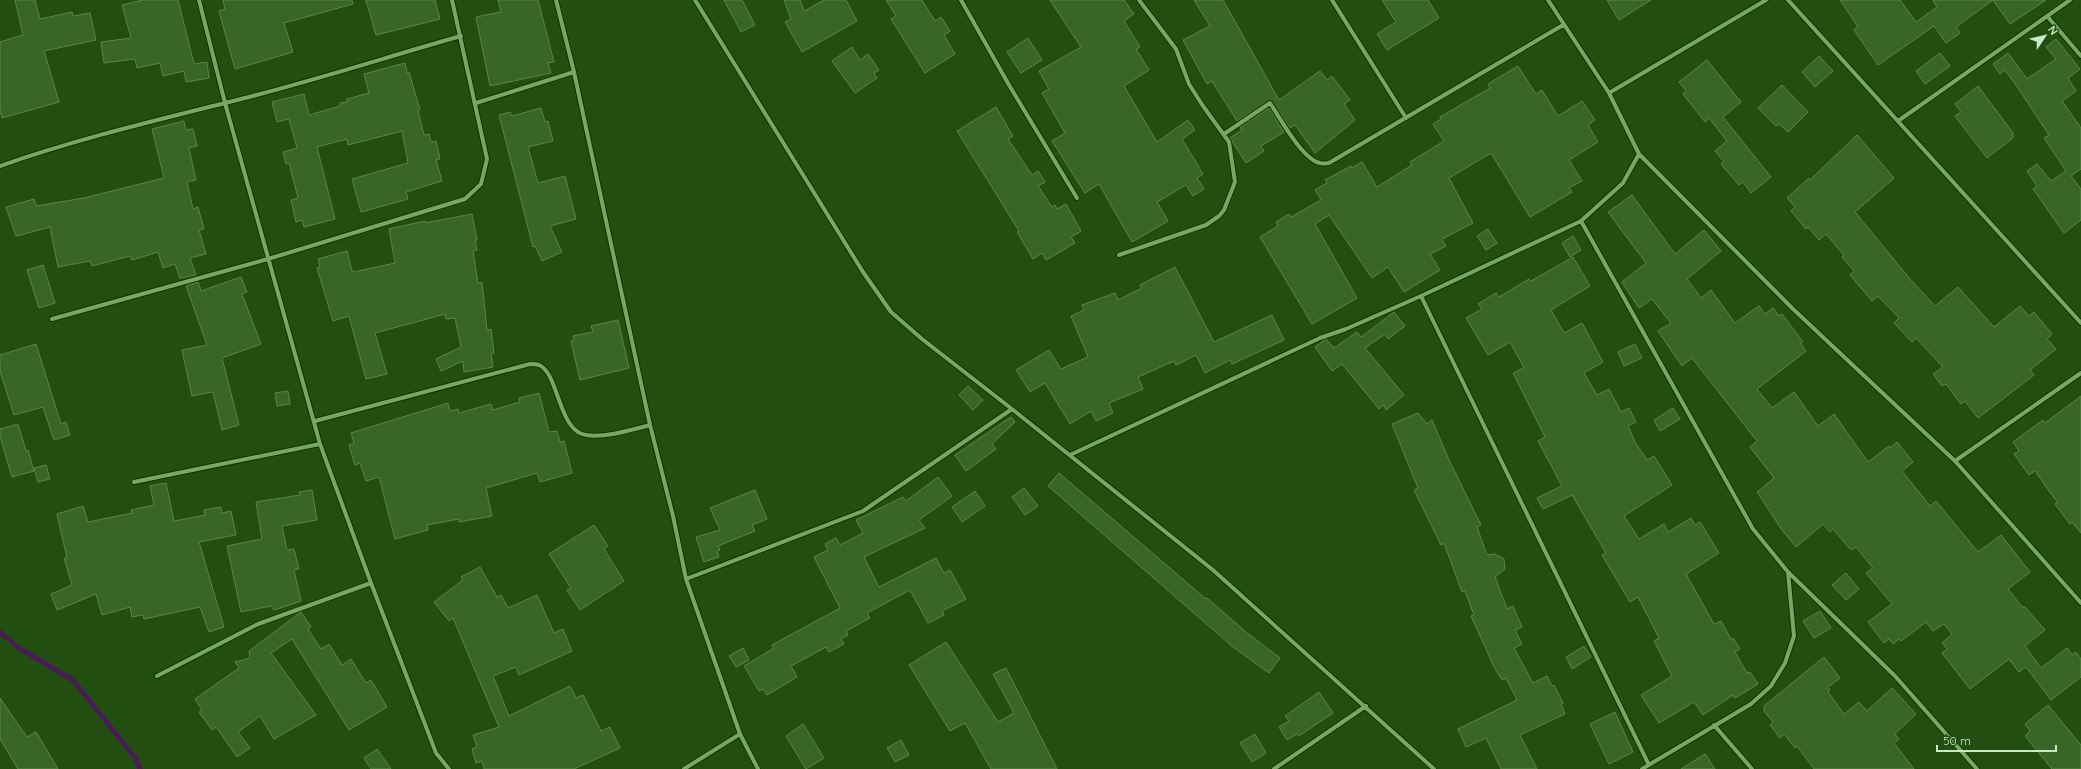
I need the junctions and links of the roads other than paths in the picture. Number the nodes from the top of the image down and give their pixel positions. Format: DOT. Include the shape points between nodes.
graph roads {
  1 [pos="199,0"];
  2 [pos="452,0"];
  3 [pos="556,0"];
  4 [pos="696,0"];
  5 [pos="961,0"];
  6 [pos="1139,0"];
  7 [pos="1332,0"];
  8 [pos="1548,0"];
  9 [pos="1766,0"];
  10 [pos="1788,0"];
  11 [pos="2070,0"];
  12 [pos="2047,16"];
  13 [pos="1563,25"];
  14 [pos="461,36"];
  15 [pos="2081,56"];
  16 [pos="574,72"];
  17 [pos="1609,93"];
  18 [pos="225,103"];
  19 [pos="476,103"];
  20 [pos="1406,118"];
  21 [pos="1898,121"];
  22 [pos="1224,134"];
  23 [pos="1639,154"];
  24 [pos="0,166"];
  25 [pos="1077,198"];
  26 [pos="1581,221"];
  27 [pos="1118,255"];
  28 [pos="268,258"];
  29 [pos="1421,296"];
  30 [pos="52,319"];
  31 [pos="2081,323"];
  32 [pos="2081,373"];
  33 [pos="1012,409"];
  34 [pos="315,421"];
  35 [pos="650,425"];
  36 [pos="320,444"];
  37 [pos="1070,455"];
  38 [pos="1955,461"];
  39 [pos="134,482"];
  40 [pos="1788,572"];
  41 [pos="686,579"];
  42 [pos="371,583"];
  43 [pos="2081,603"];
  44 [pos="157,676"];
  45 [pos="1366,706"];
  46 [pos="1714,725"];
  47 [pos="740,734"];
  48 [pos="1649,765"];
  49 [pos="449,769"];
  50 [pos="684,769"];
  51 [pos="758,769"];
  52 [pos="1274,769"];
  53 [pos="1434,769"];
  54 [pos="1642,769"];
  55 [pos="1752,769"];
  56 [pos="1977,769"];
  1 -- 18 [label="street"];
  2 -- 14 [label="street"];
  3 -- 16 [label="street"];
  4 -- 33 [label="street" via="863,272 891,312"];
  5 -- 25 [label="street" via="1008,85"];
  6 -- 22 [label="street" via="1176,49 1189,84"];
  7 -- 20 [label="street"];
  8 -- 13 [label="street"];
  9 -- 17 [label="street"];
  10 -- 21 [label="street"];
  11 -- 12 [label="street"];
  12 -- 15 [label="street"];
  12 -- 21 [label="street"];
  13 -- 17 [label="street"];
  13 -- 20 [label="street"];
  14 -- 18 [label="street"];
  14 -- 19 [label="street"];
  16 -- 19 [label="street"];
  16 -- 35 [label="street"];
  17 -- 23 [label="street"];
  18 -- 24 [label="street" via="51,148"];
  18 -- 28 [label="street"];
  19 -- 28 [label="street" via="487,159 481,184 465,199"];
  20 -- 22 [label="street" via="1329,163 1320,164 1311,159 1296,142 1270,103"];
  21 -- 31 [label="street"];
  22 -- 27 [label="street" via="1229,142 1235,182 1220,216 1206,225"];
  23 -- 26 [label="street" via="1623,183"];
  23 -- 38 [label="street" via="1793,309"];
  26 -- 29 [label="street"];
  26 -- 40 [label="street" via="1753,529"];
  28 -- 30 [label="street"];
  28 -- 34 [label="street"];
  29 -- 37 [label="street" via="1320,338"];
  29 -- 48 [label="street"];
  32 -- 38 [label="street"];
  33 -- 37 [label="street"];
  33 -- 41 [label="street" via="863,510"];
  34 -- 35 [label="street" via="530,364 540,366 548,375 575,431 585,435 612,434"];
  34 -- 36 [label="street"];
  35 -- 41 [label="street"];
  36 -- 39 [label="street"];
  36 -- 42 [label="street"];
  37 -- 45 [label="street" via="1213,570"];
  38 -- 43 [label="street"];
  40 -- 46 [label="street" via="1794,636 1785,663 1771,686 1751,704"];
  40 -- 56 [label="street" via="1895,676"];
  41 -- 47 [label="street"];
  42 -- 44 [label="street" via="258,624"];
  42 -- 49 [label="street" via="436,753"];
  45 -- 52 [label="street"];
  45 -- 53 [label="street"];
  46 -- 48 [label="street"];
  46 -- 55 [label="street"];
  47 -- 50 [label="street"];
  47 -- 51 [label="street"];
  48 -- 54 [label="street"];
}
